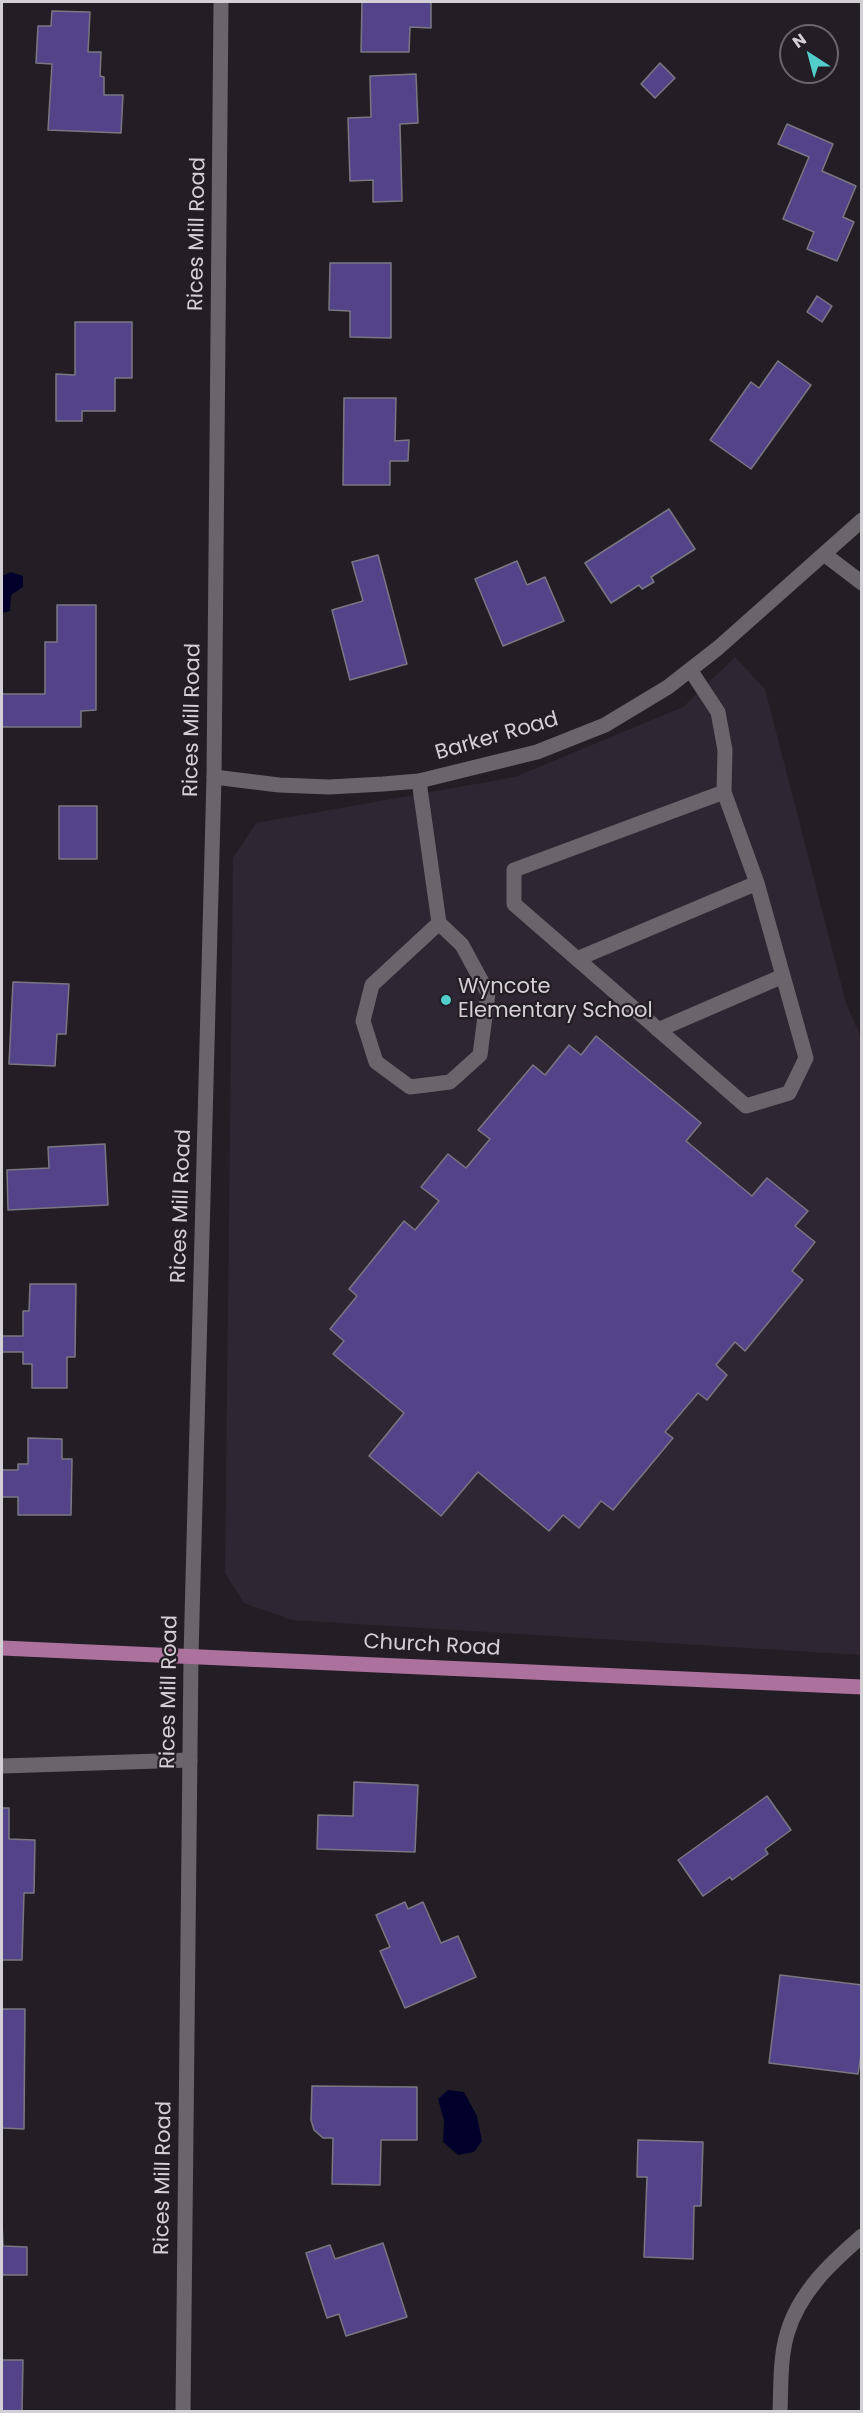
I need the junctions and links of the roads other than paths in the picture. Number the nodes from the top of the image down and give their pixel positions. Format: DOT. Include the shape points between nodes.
graph roads {
  1 [pos="221,2"];
  2 [pos="861,520"];
  3 [pos="824,554"];
  4 [pos="861,583"];
  5 [pos="691,671"];
  6 [pos="214,777"];
  7 [pos="419,781"];
  8 [pos="724,792"];
  9 [pos="757,883"];
  10 [pos="439,923"];
  11 [pos="577,959"];
  12 [pos="783,976"];
  13 [pos="658,1030"];
  14 [pos="2,1648"];
  15 [pos="191,1656"];
  16 [pos="861,1687"];
  17 [pos="189,1760"];
  18 [pos="2,1766"];
  19 [pos="861,2236"];
  20 [pos="183,2412"];
  21 [pos="780,2412"];
  1 -- 6 [label="street, Rices Mill Road"];
  2 -- 3 [label="street, Barker Road"];
  3 -- 4 [label="street"];
  3 -- 5 [label="street, Barker Road"];
  5 -- 7 [label="street, Barker Road" via="605,725 537,752"];
  5 -- 8 [label="street" via="718,712 725,750"];
  6 -- 7 [label="street, Barker Road" via="329,787"];
  6 -- 15 [label="street, Rices Mill Road"];
  7 -- 10 [label="street"];
  8 -- 9 [label="street"];
  8 -- 11 [label="street" via="514,870 514,904"];
  9 -- 11 [label="street"];
  9 -- 12 [label="street"];
  10 -- 10 [label="street" via="372,985 363,1020 376,1062 410,1087 450,1082 480,1055 488,993 462,945"];
  11 -- 13 [label="street"];
  12 -- 13 [label="street"];
  12 -- 13 [label="street" via="806,1058 789,1093 746,1106"];
  14 -- 15 [label="main road, Church Road"];
  15 -- 16 [label="main road, Church Road"];
  15 -- 17 [label="street, Rices Mill Road"];
  17 -- 18 [label="street"];
  17 -- 20 [label="street, Rices Mill Road"];
  19 -- 21 [label="street" via="818,2279 795,2313 783,2360"];
}
